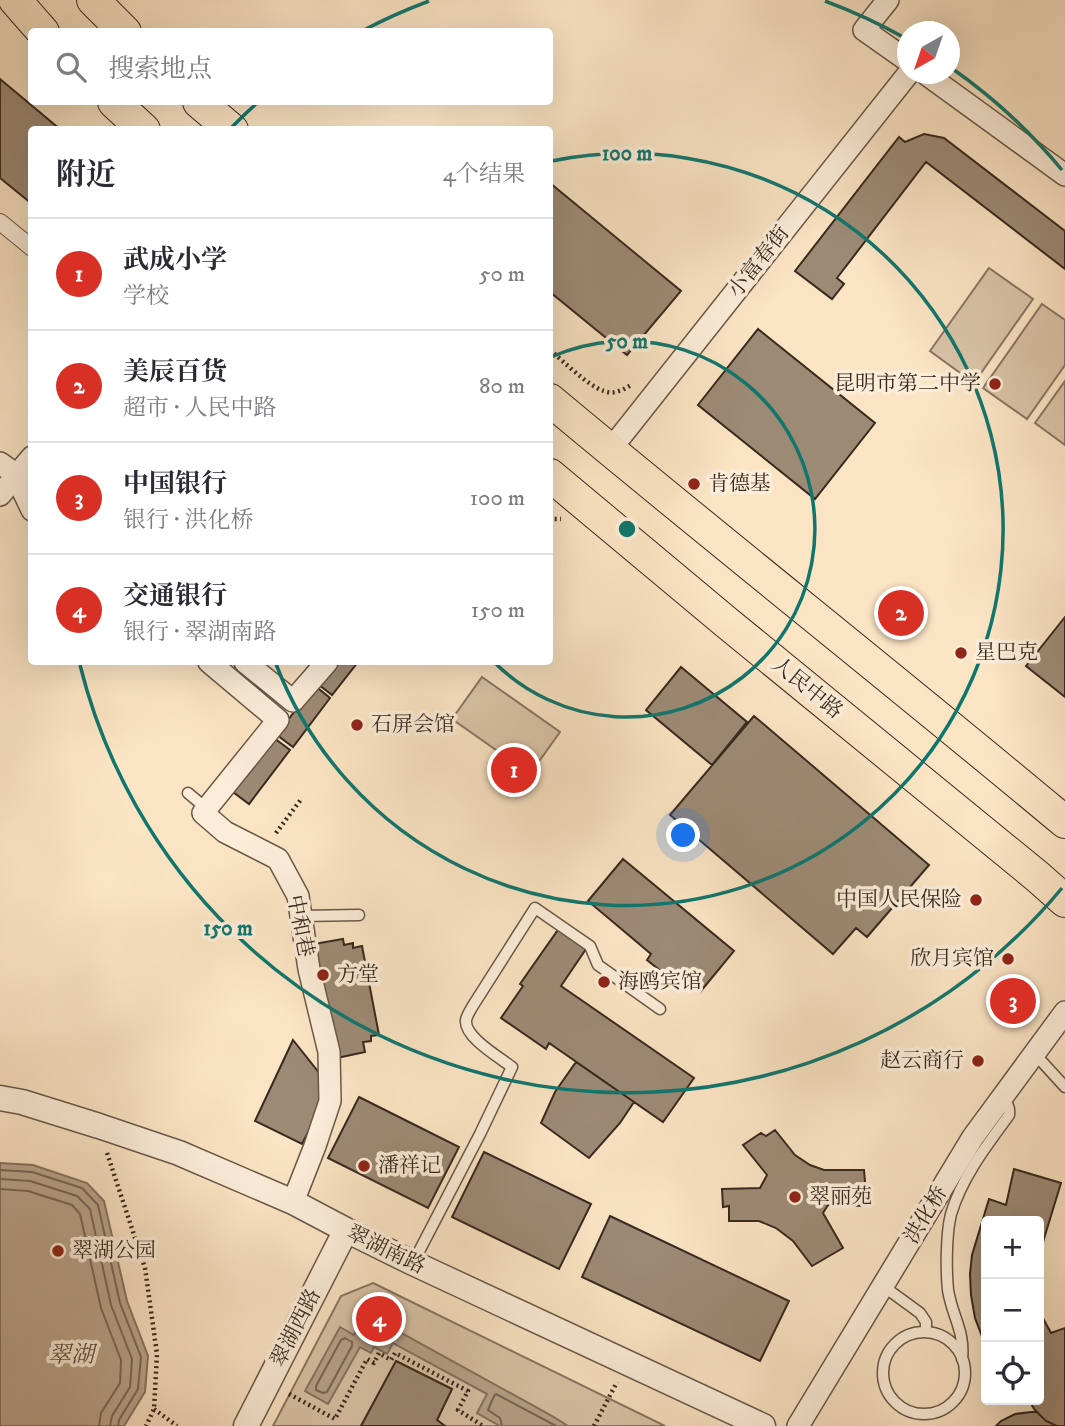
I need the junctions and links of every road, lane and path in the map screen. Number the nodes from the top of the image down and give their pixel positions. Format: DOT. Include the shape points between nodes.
graph roads {
  1 [pos="15,0"];
  2 [pos="93,0"];
  3 [pos="888,0"];
  4 [pos="40,28"];
  5 [pos="121,28"];
  6 [pos="897,53"];
  7 [pos="900,84"];
  8 [pos="940,84"];
  9 [pos="117,105"];
  10 [pos="150,105"];
  11 [pos="203,105"];
  12 [pos="141,126"];
  13 [pos="146,126"];
  14 [pos="227,126"];
  15 [pos="1065,175"];
  16 [pos="0,222"];
  17 [pos="28,245"];
  18 [pos="553,352"];
  19 [pos="631,385"];
  20 [pos="553,402"];
  21 [pos="610,450"];
  22 [pos="28,462"];
  23 [pos="16,475"];
  24 [pos="553,478"];
  25 [pos="0,495"];
  26 [pos="28,501"];
  27 [pos="213,665"];
  28 [pos="249,665"];
  29 [pos="324,665"];
  30 [pos="188,793"];
  31 [pos="302,798"];
  32 [pos="207,809"];
  33 [pos="1065,822"];
  34 [pos="276,834"];
  35 [pos="1065,901"];
  36 [pos="359,915"];
  37 [pos="301,916"];
  38 [pos="660,1009"];
  39 [pos="1065,1012"];
  40 [pos="1034,1053"];
  41 [pos="1065,1087"];
  42 [pos="0,1098"];
  43 [pos="1001,1099"];
  44 [pos="99,1126"];
  45 [pos="293,1202"];
  46 [pos="346,1230"];
  47 [pos="413,1263"];
  48 [pos="883,1286"];
  49 [pos="926,1332"];
  50 [pos="962,1359"];
  51 [pos="626,1363"];
  52 [pos="268,1383"];
  53 [pos="154,1409"];
  54 [pos="938,1412"];
  55 [pos="936,1424"];
  56 [pos="146,1426"];
  57 [pos="177,1426"];
  58 [pos="246,1426"];
  59 [pos="483,1426"];
  60 [pos="594,1426"];
  61 [pos="763,1426"];
  62 [pos="798,1426"];
  1 -- 4 [label="main road"];
  2 -- 5 [label="main road"];
  3 -- 6 [label="street" via="864,30"];
  7 -- 21 [label="street, 小富春街"];
  8 -- 15 [label="street"];
  9 -- 12 [label="main road"];
  10 -- 13 [label="main road"];
  11 -- 14 [label="main road"];
  16 -- 17 [label="street"];
  18 -- 19 [label="path" via="606,393"];
  20 -- 21 [label="main road"];
  21 -- 33 [label="main road"];
  22 -- 23 [label="street"];
  23 -- 25 [label="street"];
  23 -- 26 [label="street"];
  24 -- 35 [label="main road, 人民中路"];
  27 -- 32 [label="street" via="278,720"];
  28 -- 29 [label="street" via="293,701"];
  30 -- 32 [label="lane"];
  31 -- 34 [label="path"];
  32 -- 37 [label="street, 中和巷" via="203,813 225,832 278,859 298,896"];
  36 -- 37 [label="lane"];
  37 -- 45 [label="street, 中和巷" via="329,1052 330,1101"];
  38 -- 47 [label="lane" via="598,965 590,946 535,908 466,1020 468,1032 512,1067"];
  39 -- 40 [label="street, 洪化桥"];
  40 -- 41 [label="lane"];
  40 -- 43 [label="street, 洪化桥"];
  42 -- 44 [label="street, 翠湖南路"];
  43 -- 48 [label="street, 洪化桥"];
  43 -- 50 [label="lane" via="1008,1104 1009,1115 984,1149 951,1215 948,1288 964,1345"];
  44 -- 45 [label="street, 翠湖南路" via="179,1153"];
  44 -- 53 [label="path" via="145,1268 157,1354"];
  45 -- 46 [label="street, 翠湖南路"];
  46 -- 47 [label="street, 翠湖南路"];
  46 -- 52 [label="street, 翠湖西路"];
  47 -- 51 [label="street, 翠湖南路"];
  48 -- 49 [label="lane" via="920,1313"];
  48 -- 62 [label="street, 洪化桥"];
  49 -- 50 [label="lane" via="948,1340"];
  49 -- 54 [label="lane" via="894,1344 883,1377 891,1398 909,1412"];
  50 -- 54 [label="lane" via="965,1370 960,1393"];
  51 -- 60 [label="path"];
  51 -- 61 [label="street, 翠湖南路"];
  52 -- 58 [label="street, 翠湖西路"];
  52 -- 59 [label="path" via="335,1419 367,1359 374,1363 379,1353 391,1360 395,1353 468,1391 458,1410"];
  53 -- 56 [label="path"];
  53 -- 57 [label="path"];
  54 -- 55 [label="lane"];
}
